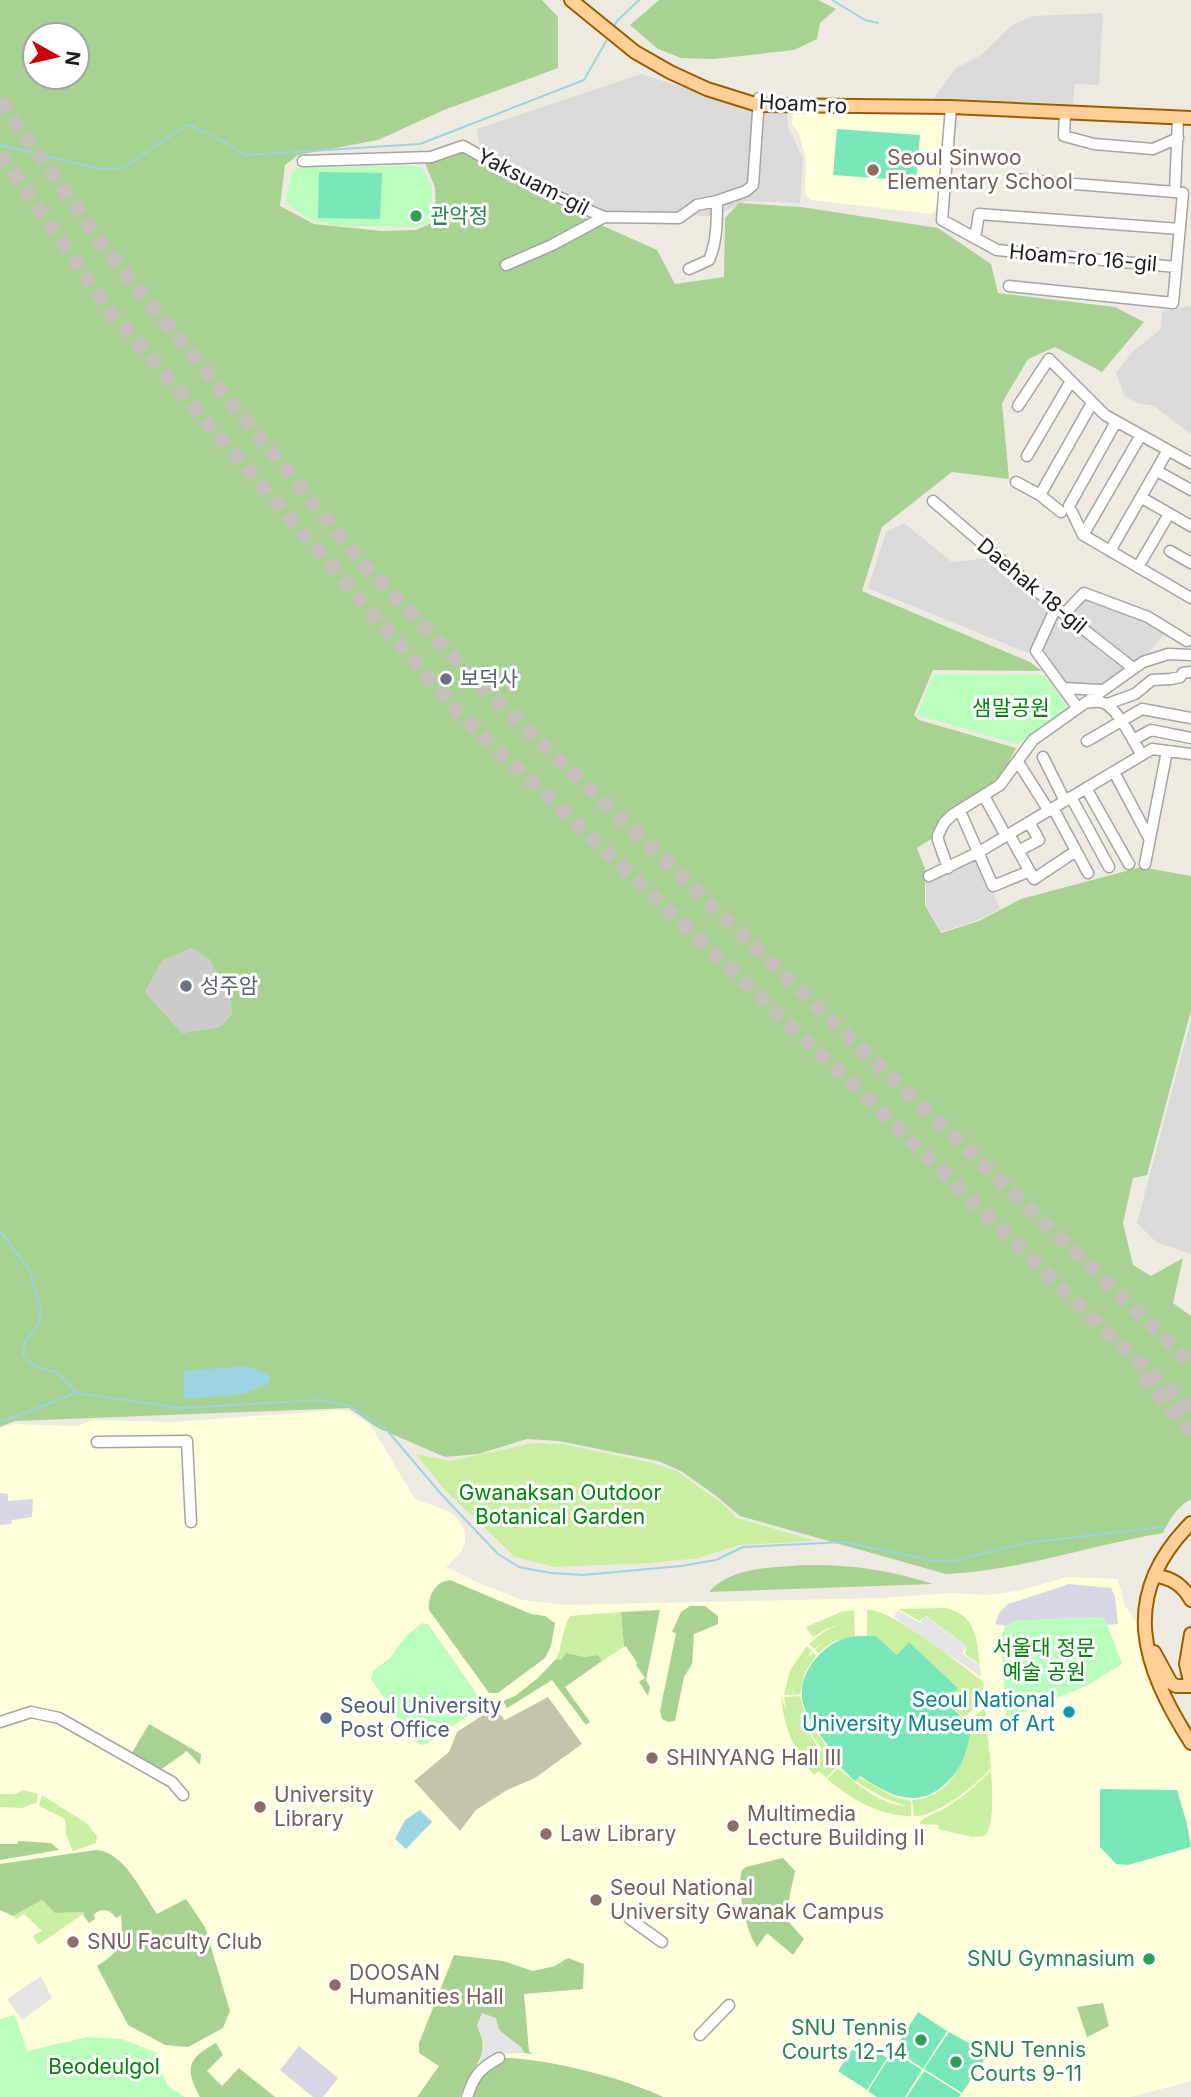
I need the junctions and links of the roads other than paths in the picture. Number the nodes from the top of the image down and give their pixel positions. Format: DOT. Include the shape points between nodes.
graph roads {
  1 [pos="571,0"];
  2 [pos="581,0"];
  3 [pos="759,102"];
  4 [pos="951,107"];
  5 [pos="1065,113"];
  6 [pos="1187,117"];
  7 [pos="1178,138"];
  8 [pos="303,162"];
  9 [pos="1014,179"];
  10 [pos="1175,192"];
  11 [pos="717,201"];
  12 [pos="604,217"];
  13 [pos="1180,229"];
  14 [pos="975,238"];
  15 [pos="506,265"];
  16 [pos="1176,267"];
  17 [pos="689,269"];
  18 [pos="1009,286"];
  19 [pos="1071,381"];
  20 [pos="1092,403"];
  21 [pos="1018,406"];
  22 [pos="1116,422"];
  23 [pos="1141,435"];
  24 [pos="1168,450"];
  25 [pos="1027,456"];
  26 [pos="1191,463"];
  27 [pos="1157,471"];
  28 [pos="1016,482"];
  29 [pos="1191,490"];
  30 [pos="1040,495"];
  31 [pos="1142,498"];
  32 [pos="933,501"];
  33 [pos="1060,512"];
  34 [pos="1170,514"];
  35 [pos="1191,526"];
  36 [pos="1083,535"];
  37 [pos="1110,551"];
  38 [pos="1170,551"];
  39 [pos="1191,563"];
  40 [pos="1138,567"];
  41 [pos="1191,598"];
  42 [pos="1060,610"];
  43 [pos="1189,638"];
  44 [pos="1186,657"];
  45 [pos="1133,668"];
  46 [pos="1191,672"];
  47 [pos="1063,688"];
  48 [pos="1105,690"];
  49 [pos="1084,704"];
  50 [pos="1107,704"];
  51 [pos="1191,718"];
  52 [pos="1121,721"];
  53 [pos="1191,738"];
  54 [pos="1133,740"];
  55 [pos="1087,741"];
  56 [pos="1167,751"];
  57 [pos="1191,754"];
  58 [pos="1142,755"];
  59 [pos="1043,757"];
  60 [pos="1020,764"];
  61 [pos="1114,772"];
  62 [pos="1086,788"];
  63 [pos="985,799"];
  64 [pos="1068,799"];
  65 [pos="1051,809"];
  66 [pos="961,813"];
  67 [pos="1029,822"];
  68 [pos="1007,835"];
  69 [pos="1149,838"];
  70 [pos="1018,851"];
  71 [pos="979,852"];
  72 [pos="1076,852"];
  73 [pos="1129,864"];
  74 [pos="1145,864"];
  75 [pos="950,867"];
  76 [pos="1109,867"];
  77 [pos="1030,871"];
  78 [pos="1088,873"];
  79 [pos="929,876"];
  80 [pos="97,1442"];
  81 [pos="191,1522"];
  82 [pos="1191,1523"];
  83 [pos="1154,1576"];
  84 [pos="1191,1601"];
  85 [pos="1144,1633"];
  86 [pos="1191,1634"];
  87 [pos="1191,1686"];
  88 [pos="0,1722"];
  89 [pos="1191,1743"];
  90 [pos="183,1795"];
  91 [pos="630,1919"];
  92 [pos="662,1942"];
  93 [pos="729,2005"];
  94 [pos="700,2035"];
  95 [pos="499,2058"];
  96 [pos="467,2097"];
  1 -- 3 [label="main road, Hoam-ro" via="635,52 670,72 707,89"];
  2 -- 3 [label="main road" via="638,46 677,68"];
  3 -- 4 [label="main road, Hoam-ro"];
  3 -- 6 [label="main road" via="1080,107"];
  3 -- 11 [label="street, Yaksuam-gil" via="753,186"];
  4 -- 5 [label="main road, Hoam-ro"];
  4 -- 14 [label="street, Hoam-ro 16-gil" via="943,219"];
  5 -- 6 [label="main road, Hoam-ro"];
  5 -- 7 [label="street" via="1064,136 1094,144 1153,149"];
  6 -- 7 [label="street"];
  7 -- 10 [label="street"];
  8 -- 12 [label="street, Yaksuam-gil" via="431,157 463,146 540,189"];
  9 -- 10 [label="street"];
  10 -- 13 [label="street" via="1183,193"];
  11 -- 12 [label="street, Yaksuam-gil" via="697,205 679,218"];
  11 -- 17 [label="street" via="713,251 709,260"];
  12 -- 15 [label="street"];
  13 -- 14 [label="street" via="979,214"];
  13 -- 16 [label="street"];
  14 -- 16 [label="street, Hoam-ro 16-gil" via="997,250"];
  16 -- 18 [label="street" via="1172,303"];
  19 -- 20 [label="street"];
  19 -- 21 [label="street" via="1049,359"];
  19 -- 25 [label="street"];
  20 -- 22 [label="street"];
  20 -- 30 [label="street"];
  22 -- 23 [label="street"];
  22 -- 36 [label="street" via="1069,506"];
  23 -- 24 [label="street"];
  23 -- 36 [label="street"];
  24 -- 26 [label="street"];
  24 -- 27 [label="street"];
  27 -- 29 [label="street"];
  27 -- 31 [label="street"];
  28 -- 30 [label="street"];
  30 -- 33 [label="street"];
  31 -- 34 [label="street"];
  31 -- 37 [label="street"];
  32 -- 42 [label="street, Daehak 18-gil"];
  34 -- 35 [label="street"];
  34 -- 40 [label="street"];
  36 -- 37 [label="street"];
  37 -- 40 [label="street"];
  38 -- 39 [label="street"];
  40 -- 41 [label="street"];
  42 -- 43 [label="street" via="1084,593"];
  42 -- 45 [label="street, Daehak 18-gil"];
  42 -- 47 [label="street" via="1036,651"];
  43 -- 44 [label="street"];
  44 -- 45 [label="street" via="1155,657"];
  44 -- 48 [label="street" via="1144,666"];
  45 -- 48 [label="street"];
  46 -- 50 [label="street" via="1152,680 1135,694"];
  47 -- 48 [label="street"];
  47 -- 49 [label="street"];
  48 -- 49 [label="street"];
  49 -- 50 [label="street"];
  49 -- 60 [label="street"];
  49 -- 60 [label="street" via="1033,740"];
  50 -- 52 [label="street"];
  51 -- 52 [label="street" via="1142,709"];
  52 -- 54 [label="street"];
  52 -- 55 [label="street"];
  53 -- 54 [label="street" via="1151,730"];
  54 -- 58 [label="street"];
  56 -- 57 [label="street"];
  56 -- 58 [label="street" via="1152,749"];
  56 -- 69 [label="street"];
  58 -- 61 [label="street"];
  59 -- 64 [label="street"];
  60 -- 63 [label="street"];
  60 -- 65 [label="street"];
  61 -- 62 [label="street"];
  61 -- 69 [label="street"];
  62 -- 64 [label="street"];
  62 -- 73 [label="street"];
  63 -- 66 [label="street"];
  63 -- 68 [label="street"];
  64 -- 65 [label="street"];
  64 -- 76 [label="street"];
  65 -- 67 [label="street"];
  65 -- 72 [label="street"];
  66 -- 71 [label="street"];
  66 -- 75 [label="street" via="942,835"];
  67 -- 68 [label="street"];
  67 -- 70 [label="street" via="1039,841"];
  68 -- 70 [label="street"];
  68 -- 71 [label="street"];
  69 -- 74 [label="street"];
  70 -- 77 [label="street"];
  71 -- 75 [label="street"];
  71 -- 77 [label="street" via="993,886"];
  72 -- 77 [label="street" via="1034,879"];
  72 -- 78 [label="street"];
  75 -- 79 [label="street"];
  80 -- 81 [label="street" via="187,1441"];
  82 -- 83 [label="main road" via="1167,1551"];
  83 -- 84 [label="main road" via="1178,1584"];
  83 -- 85 [label="main road"];
  85 -- 87 [label="main road" via="1170,1682"];
  85 -- 89 [label="main road" via="1153,1671"];
  86 -- 87 [label="main road" via="1186,1664"];
  88 -- 90 [label="street" via="31,1712 59,1718 173,1782"];
  91 -- 92 [label="street"];
  93 -- 94 [label="street"];
  95 -- 96 [label="street" via="483,2066"];
}
